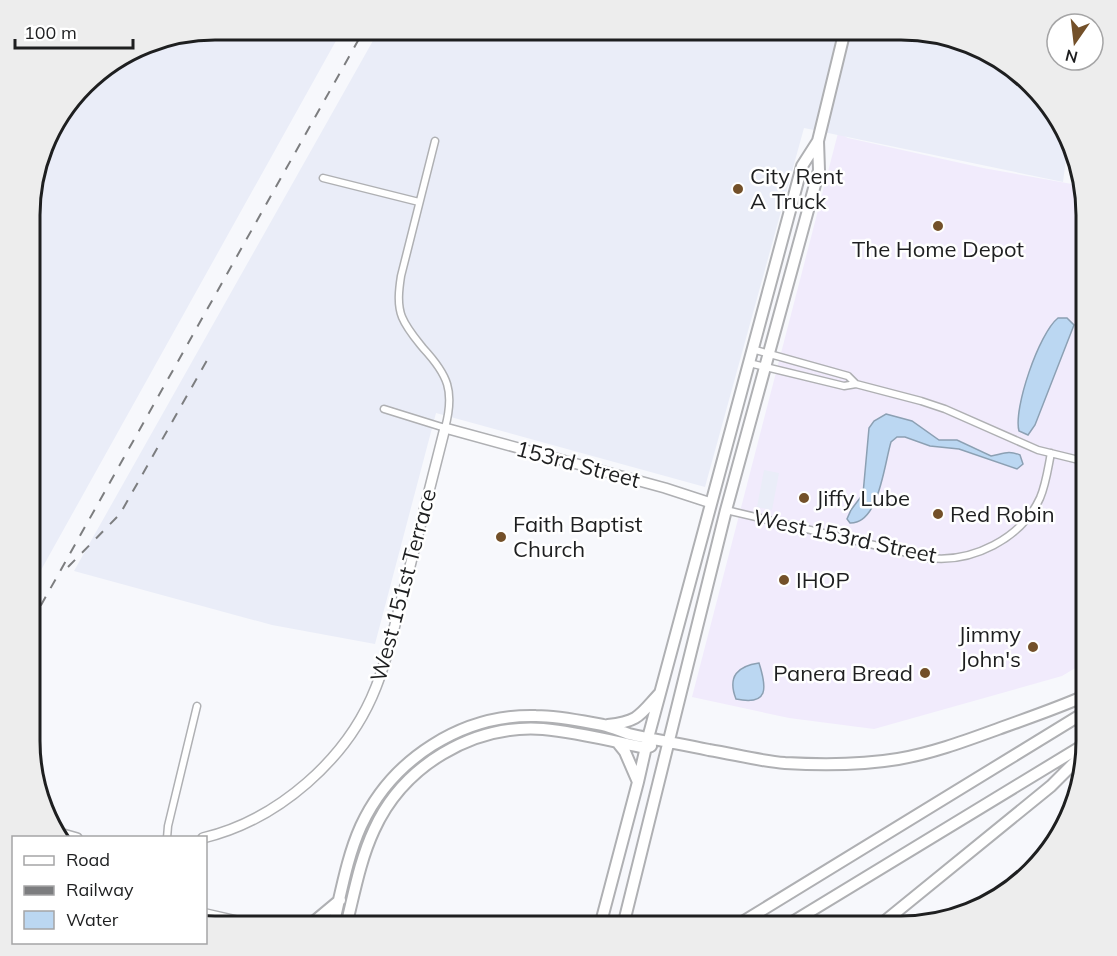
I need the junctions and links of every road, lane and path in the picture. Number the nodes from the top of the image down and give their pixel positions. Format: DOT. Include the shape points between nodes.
graph roads {
  1 [pos="842,41"];
  2 [pos="435,141"];
  3 [pos="818,141"];
  4 [pos="323,178"];
  5 [pos="420,202"];
  6 [pos="752,349"];
  7 [pos="770,353"];
  8 [pos="749,363"];
  9 [pos="766,367"];
  10 [pos="856,384"];
  11 [pos="384,409"];
  12 [pos="445,428"];
  13 [pos="1051,453"];
  14 [pos="1076,459"];
  15 [pos="711,503"];
  16 [pos="726,510"];
  17 [pos="660,692"];
  18 [pos="1076,700"];
  19 [pos="197,706"];
  20 [pos="1076,718"];
  21 [pos="605,726"];
  22 [pos="617,742"];
  23 [pos="668,742"];
  24 [pos="647,743"];
  25 [pos="1076,749"];
  26 [pos="1075,762"];
  27 [pos="638,782"];
  28 [pos="167,836"];
  29 [pos="206,836"];
  30 [pos="340,899"];
  31 [pos="603,915"];
  32 [pos="626,915"];
  33 [pos="754,915"];
  34 [pos="804,915"];
  35 [pos="892,915"];
  36 [pos="321,916"];
  37 [pos="336,916"];
  38 [pos="349,916"];
  1 -- 3 [label="highway"];
  2 -- 5 [label="street"];
  3 -- 6 [label="highway" via="802,166"];
  3 -- 7 [label="highway" via="819,170"];
  4 -- 5 [label="street"];
  5 -- 12 [label="street" via="398,297 401,316 412,335 445,376 450,402"];
  6 -- 7 [label="street"];
  6 -- 8 [label="highway"];
  7 -- 9 [label="highway"];
  7 -- 10 [label="street" via="848,376"];
  8 -- 9 [label="street"];
  8 -- 15 [label="highway"];
  9 -- 10 [label="street" via="844,386"];
  9 -- 16 [label="highway"];
  10 -- 13 [label="street" via="945,409 1007,438"];
  11 -- 12 [label="street"];
  12 -- 15 [label="street, 153rd Street"];
  12 -- 29 [label="street, West 151st Terrace" via="389,646 376,688 358,724 325,767 290,796 251,820"];
  13 -- 14 [label="street"];
  13 -- 16 [label="street, West 153rd Street" via="1042,492 1031,513 1004,539 962,557 929,558"];
  15 -- 17 [label="highway"];
  16 -- 23 [label="highway"];
  17 -- 21 [label="highway" via="636,718"];
  17 -- 24 [label="highway"];
  18 -- 23 [label="highway" via="941,748 873,762 785,763"];
  19 -- 28 [label="street"];
  20 -- 33 [label="highway"];
  21 -- 24 [label="highway"];
  21 -- 30 [label="highway" via="549,717 507,718 465,728 426,749 394,777 368,813 356,840"];
  22 -- 24 [label="highway"];
  22 -- 27 [label="highway"];
  22 -- 38 [label="highway" via="560,731 524,729 484,735 440,755 404,784 382,814 368,843"];
  23 -- 24 [label="highway"];
  23 -- 32 [label="highway"];
  24 -- 27 [label="highway"];
  25 -- 34 [label="highway"];
  26 -- 35 [label="highway"];
  27 -- 31 [label="highway"];
  30 -- 36 [label="highway"];
  30 -- 37 [label="highway"];
}
